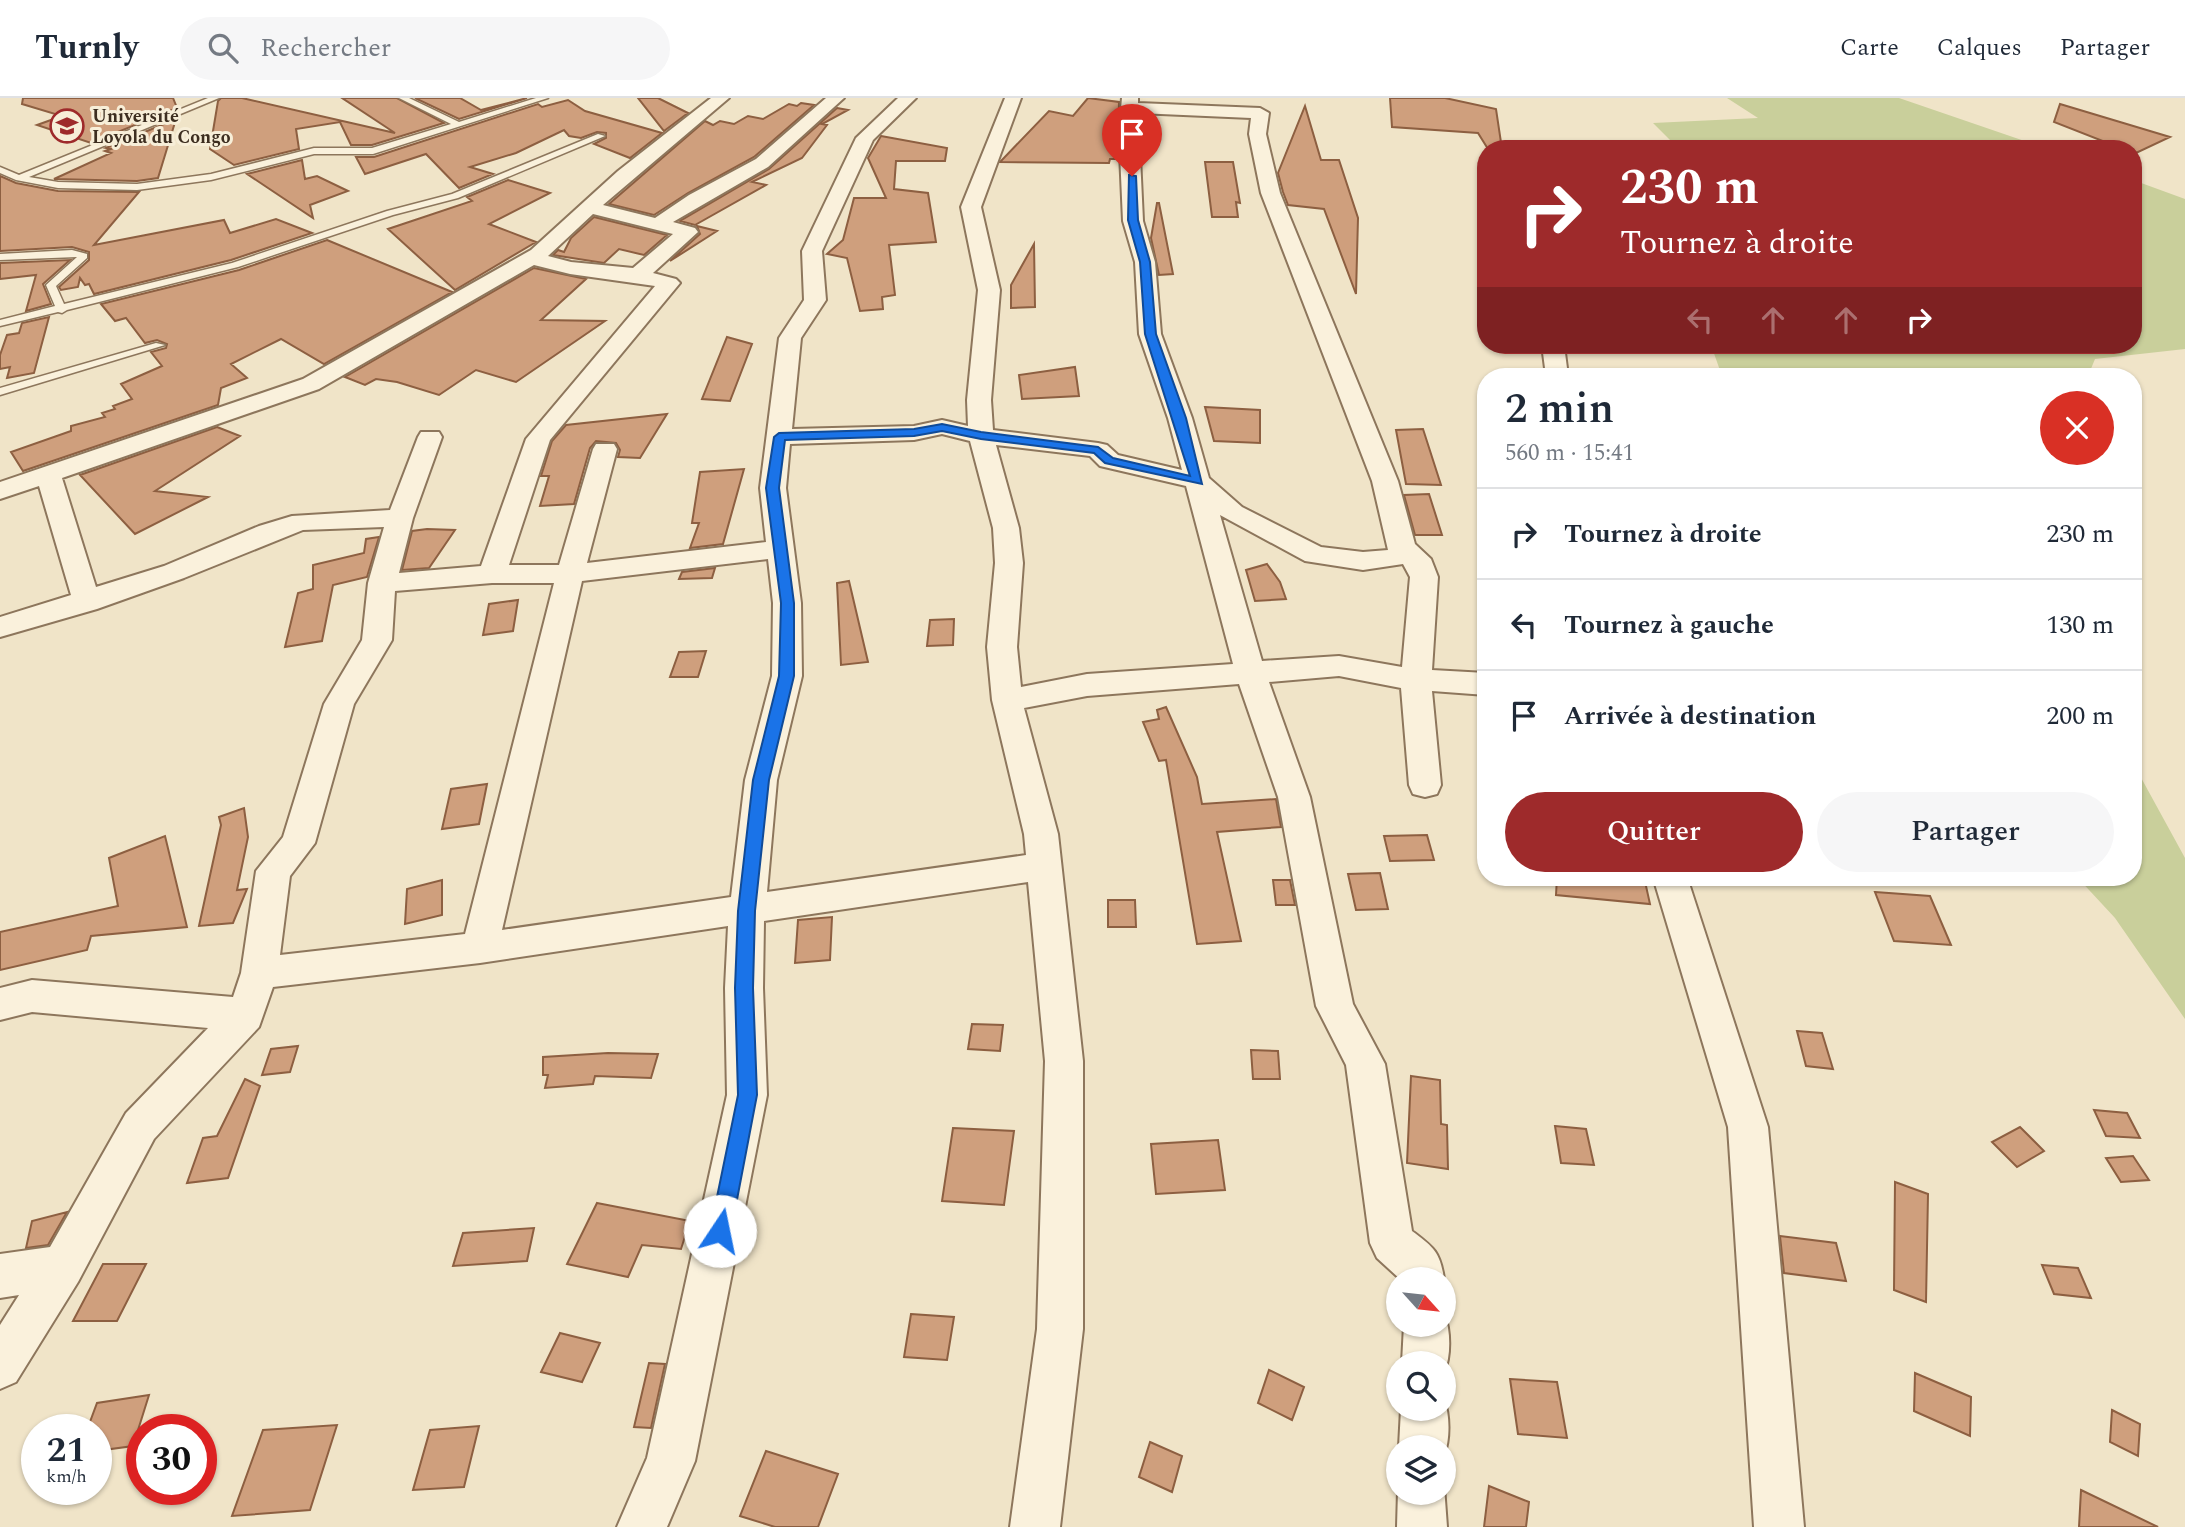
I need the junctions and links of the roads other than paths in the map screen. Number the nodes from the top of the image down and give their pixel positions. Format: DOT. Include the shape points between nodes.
graph roads {
  1 [pos="215,98"];
  2 [pos="403,98"];
  3 [pos="544,98"];
  4 [pos="721,98"];
  5 [pos="836,98"];
  6 [pos="908,98"];
  7 [pos="1013,98"];
  8 [pos="1130,103"];
  9 [pos="457,124"];
  10 [pos="601,136"];
  11 [pos="0,170"];
  12 [pos="19,178"];
  13 [pos="589,207"];
  14 [pos="659,225"];
  15 [pos="0,257"];
  16 [pos="532,258"];
  17 [pos="638,275"];
  18 [pos="62,310"];
  19 [pos="0,323"];
  20 [pos="160,345"];
  21 [pos="0,392"];
  22 [pos="981,436"];
  23 [pos="430,437"];
  24 [pos="779,437"];
  25 [pos="605,449"];
  26 [pos="50,476"];
  27 [pos="1198,481"];
  28 [pos="0,491"];
  29 [pos="400,519"];
  30 [pos="1402,547"];
  31 [pos="782,549"];
  32 [pos="492,574"];
  33 [pos="570,574"];
  34 [pos="382,583"];
  35 [pos="87,602"];
  36 [pos="0,627"];
  37 [pos="1250,671"];
  38 [pos="1416,680"];
  39 [pos="1477,683"];
  40 [pos="1007,700"];
  41 [pos="1425,785"];
  42 [pos="1044,866"];
  43 [pos="1673,886"];
  44 [pos="747,911"];
  45 [pos="480,948"];
  46 [pos="260,973"];
  47 [pos="0,1004"];
  48 [pos="246,1015"];
  49 [pos="63,1267"];
  50 [pos="1420,1267"];
  51 [pos="0,1276"];
  52 [pos="0,1366"];
  53 [pos="1422,1505"];
  54 [pos="642,1527"];
  55 [pos="1035,1527"];
  56 [pos="1422,1527"];
  57 [pos="1779,1527"];
  1 -- 12 [label="lane"];
  2 -- 9 [label="lane"];
  3 -- 9 [label="lane"];
  4 -- 13 [label="street"];
  5 -- 14 [label="street" via="763,162 676,209"];
  6 -- 24 [label="street" via="865,138 812,251 816,300 790,338"];
  7 -- 22 [label="street" via="971,207 989,290 979,400"];
  8 -- 27 [label="street" via="1133,220 1145,262 1150,334"];
  8 -- 30 [label="street" via="1260,113 1260,159 1272,203 1385,481"];
  9 -- 12 [label="lane" via="373,151 314,151 211,177 137,187 58,185"];
  10 -- 18 [label="lane" via="455,196 235,265"];
  11 -- 12 [label="lane"];
  13 -- 14 [label="street"];
  13 -- 16 [label="street"];
  14 -- 17 [label="street" via="688,232"];
  15 -- 18 [label="lane" via="84,256 51,285"];
  16 -- 17 [label="street" via="570,268"];
  16 -- 26 [label="street" via="303,388"];
  17 -- 32 [label="street" via="669,283 538,439"];
  18 -- 19 [label="lane"];
  20 -- 21 [label="lane"];
  22 -- 24 [label="street" via="942,427 914,433"];
  22 -- 27 [label="street" via="1098,450 1109,461"];
  22 -- 40 [label="street" via="1006,528 1009,563 1002,647"];
  23 -- 29 [label="street"];
  24 -- 31 [label="street" via="772,488"];
  25 -- 33 [label="street"];
  26 -- 28 [label="street"];
  26 -- 35 [label="street"];
  27 -- 30 [label="street" via="1233,513 1315,555 1390,559 1399,555"];
  27 -- 37 [label="street"];
  29 -- 34 [label="street"];
  29 -- 35 [label="street" via="301,522"];
  30 -- 38 [label="street" via="1421,565 1424,577"];
  31 -- 33 [label="street"];
  31 -- 44 [label="street" via="787,676 761,780"];
  32 -- 33 [label="street"];
  32 -- 34 [label="street"];
  33 -- 45 [label="street"];
  34 -- 46 [label="street" via="377,640 339,704 298,843 274,871"];
  35 -- 36 [label="street"];
  37 -- 38 [label="street" via="1339,666"];
  37 -- 40 [label="street" via="1087,685"];
  37 -- 50 [label="street" via="1294,797 1335,1006 1366,1064 1392,1243"];
  38 -- 39 [label="street"];
  38 -- 41 [label="street"];
  40 -- 42 [label="street" via="1041,834"];
  42 -- 44 [label="street"];
  42 -- 55 [label="street" via="1064,1074 1060,1329"];
  43 -- 57 [label="street" via="1748,1127"];
  44 -- 45 [label="street"];
  44 -- 54 [label="street" via="747,1095 671,1461"];
  45 -- 46 [label="street"];
  46 -- 48 [label="street"];
  47 -- 48 [label="street" via="32,996"];
  48 -- 49 [label="street" via="140,1126"];
  49 -- 51 [label="street"];
  49 -- 52 [label="street"];
  53 -- 56 [label="street"];
}
